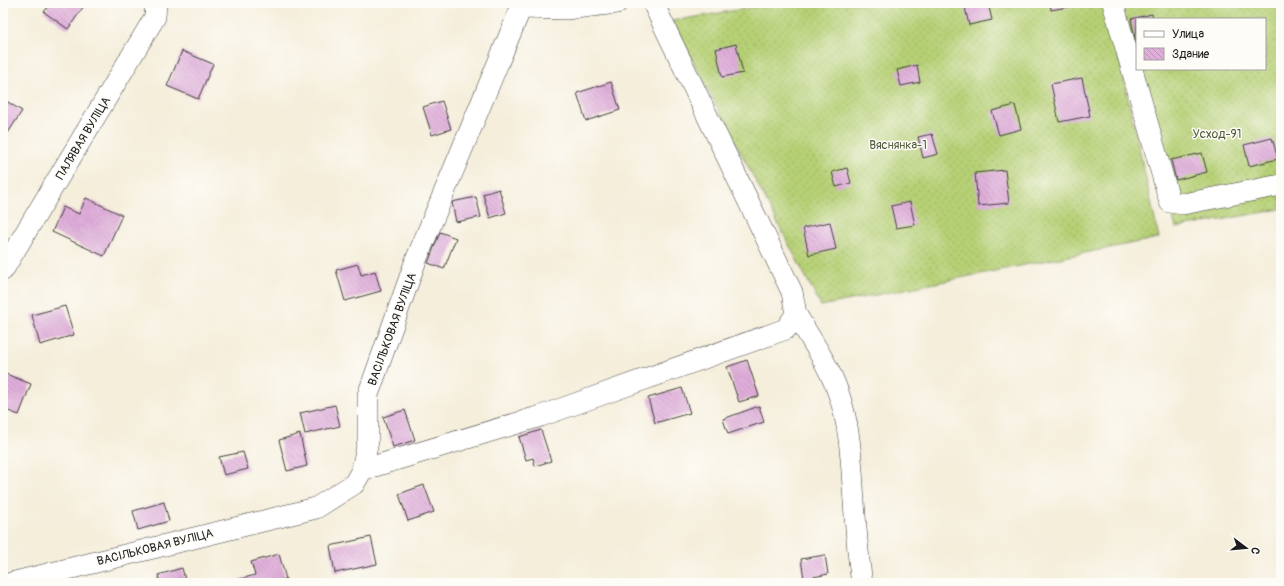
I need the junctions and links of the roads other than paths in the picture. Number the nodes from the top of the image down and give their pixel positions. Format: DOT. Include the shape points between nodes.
graph roads {
  1 [pos="156,3"];
  2 [pos="617,3"];
  3 [pos="653,3"];
  4 [pos="1113,3"];
  5 [pos="522,5"];
  6 [pos="1281,185"];
  7 [pos="3,270"];
  8 [pos="796,314"];
  9 [pos="362,470"];
  10 [pos="11,583"];
  11 [pos="862,583"];
  1 -- 7 [label="street, ПАЛЯВАЯ ВУЛІЦА" via="155,17"];
  2 -- 5 [label="street" via="566,9"];
  3 -- 8 [label="street" via="792,292"];
  4 -- 6 [label="street" via="1170,202 1183,204"];
  5 -- 9 [label="street, ВАСІЛЬКОВАЯ ВУЛІЦА" via="416,260 368,395 368,441"];
  8 -- 9 [label="street" via="786,329 541,416"];
  8 -- 11 [label="street" via="827,366 839,394 851,456"];
  9 -- 10 [label="street, ВАСІЛЬКОВАЯ ВУЛІЦА" via="354,484 316,508"];
}
